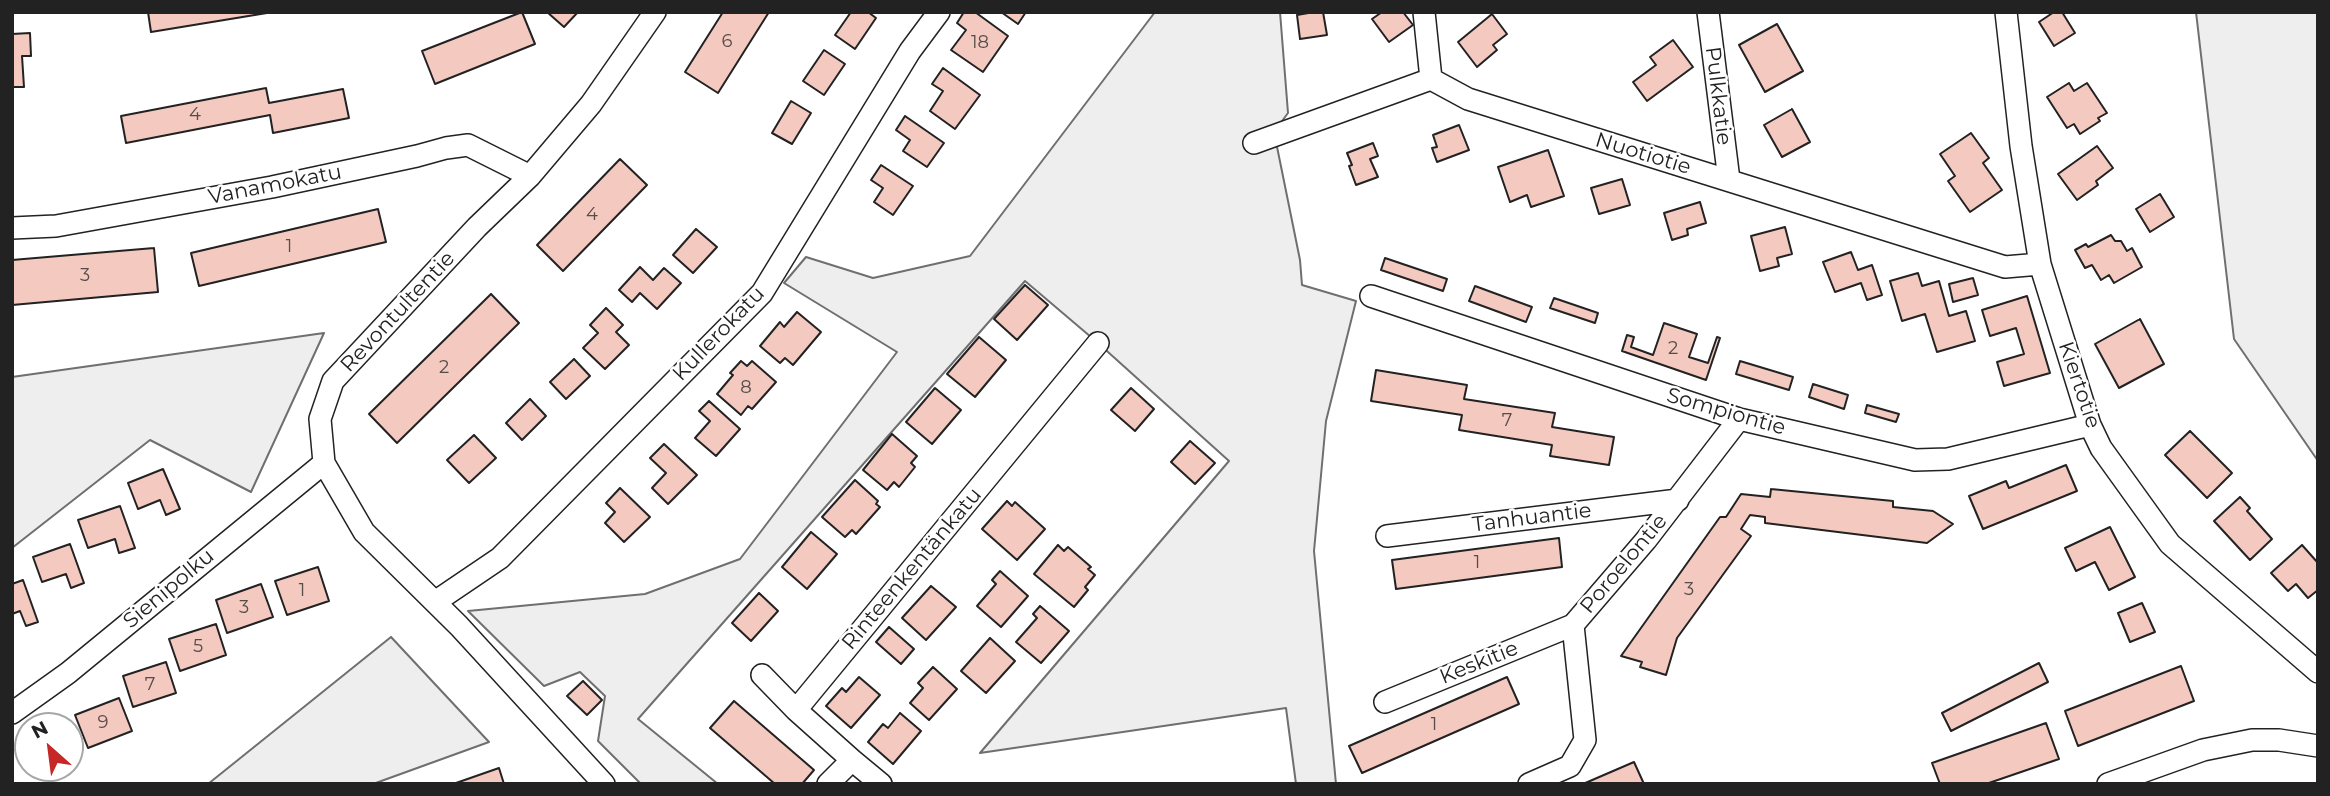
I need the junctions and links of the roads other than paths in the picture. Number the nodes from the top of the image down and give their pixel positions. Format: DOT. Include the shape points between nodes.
graph roads {
  1 [pos="655,12"];
  2 [pos="939,12"];
  3 [pos="1424,12"];
  4 [pos="1708,12"];
  5 [pos="2006,12"];
  6 [pos="1431,79"];
  7 [pos="1254,143"];
  8 [pos="530,176"];
  9 [pos="1729,180"];
  10 [pos="12,228"];
  11 [pos="2040,264"];
  12 [pos="1370,296"];
  13 [pos="1098,343"];
  14 [pos="1740,419"];
  15 [pos="2090,425"];
  16 [pos="324,463"];
  17 [pos="1678,500"];
  18 [pos="1387,536"];
  19 [pos="435,602"];
  20 [pos="1573,625"];
  21 [pos="2318,672"];
  22 [pos="762,675"];
  23 [pos="1385,702"];
  24 [pos="796,710"];
  25 [pos="12,713"];
  26 [pos="2318,746"];
  27 [pos="852,760"];
  28 [pos="604,784"];
  29 [pos="828,784"];
  30 [pos="881,784"];
  31 [pos="1529,784"];
  32 [pos="2108,784"];
  1 -- 8 [label="street, Revontultentie" via="591,104"];
  2 -- 19 [label="street, Kullerokatu" via="762,293 500,558"];
  3 -- 6 [label="street"];
  4 -- 9 [label="street, Pulkkatie"];
  5 -- 11 [label="street, Kiertotie"];
  6 -- 7 [label="street"];
  6 -- 9 [label="street, Nuotiotie" via="1468,99"];
  8 -- 10 [label="street, Vanamokatu" via="468,145 272,187 56,226"];
  8 -- 16 [label="street, Revontultentie" via="333,381 320,418"];
  9 -- 11 [label="street, Nuotiotie" via="2005,267"];
  11 -- 15 [label="street, Kiertotie"];
  12 -- 14 [label="street, Sompiontie"];
  13 -- 24 [label="street, Rinteenkentänkatu"];
  14 -- 15 [label="street, Sompiontie" via="1915,460 1948,459"];
  14 -- 17 [label="street, Poroelontie"];
  15 -- 21 [label="street, Kiertotie" via="2101,448 2170,544"];
  16 -- 19 [label="street, Revontultentie" via="364,532"];
  16 -- 25 [label="street, Sienipolku" via="68,673"];
  17 -- 18 [label="street, Tanhuantie"];
  17 -- 20 [label="street, Poroelontie"];
  19 -- 28 [label="street, Revontultentie"];
  20 -- 23 [label="street, Keskitie"];
  20 -- 31 [label="street, Poroelontie" via="1585,740 1570,766"];
  22 -- 24 [label="street"];
  24 -- 27 [label="street"];
  26 -- 32 [label="street" via="2252,740 2203,750"];
  27 -- 29 [label="street"];
  27 -- 30 [label="street"];
}
